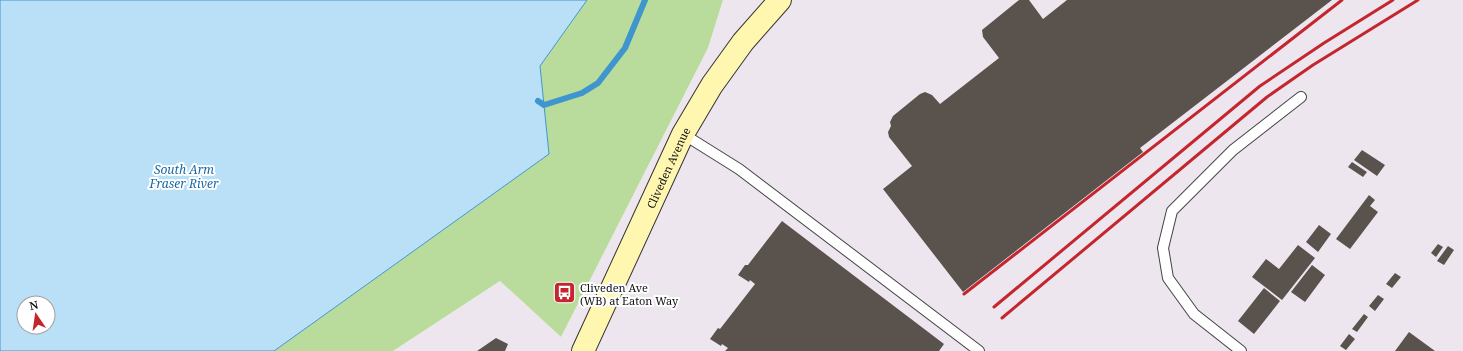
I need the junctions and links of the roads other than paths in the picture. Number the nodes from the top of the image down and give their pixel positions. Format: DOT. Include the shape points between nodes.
graph roads {
  1 [pos="780,0"];
  2 [pos="1301,97"];
  3 [pos="683,134"];
  4 [pos="583,351"];
  5 [pos="979,351"];
  6 [pos="1241,351"];
  1 -- 3 [label="street, Cliveden Avenue" via="743,42 712,85"];
  2 -- 6 [label="lane" via="1233,150 1172,211 1163,248 1168,278 1194,314"];
  3 -- 4 [label="street, Cliveden Avenue"];
  3 -- 5 [label="lane" via="739,169"];
}
